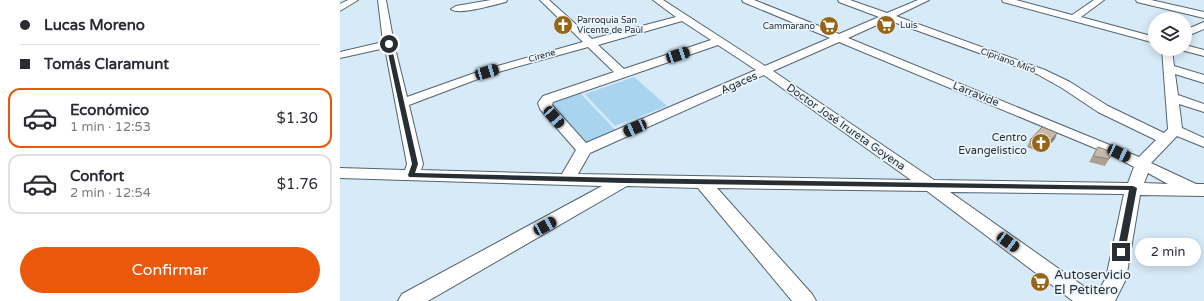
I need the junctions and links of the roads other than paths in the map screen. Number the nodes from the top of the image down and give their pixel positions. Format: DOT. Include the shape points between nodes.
graph roads {
  1 [pos="354,0"];
  2 [pos="382,0"];
  3 [pos="466,0"];
  4 [pos="504,0"];
  5 [pos="544,0"];
  6 [pos="657,0"];
  7 [pos="746,0"];
  8 [pos="842,0"];
  9 [pos="925,0"];
  10 [pos="1006,0"];
  11 [pos="1100,0"];
  12 [pos="1140,0"];
  13 [pos="340,8"];
  14 [pos="1204,15"];
  15 [pos="685,17"];
  16 [pos="888,17"];
  17 [pos="1074,18"];
  18 [pos="1204,24"];
  19 [pos="1192,30"];
  20 [pos="840,38"];
  21 [pos="1148,38"];
  22 [pos="720,41"];
  23 [pos="591,43"];
  24 [pos="389,44"];
  25 [pos="1192,50"];
  26 [pos="1204,53"];
  27 [pos="340,55"];
  28 [pos="1168,56"];
  29 [pos="1169,68"];
  30 [pos="765,71"];
  31 [pos="622,73"];
  32 [pos="1204,79"];
  33 [pos="1172,97"];
  34 [pos="402,103"];
  35 [pos="1204,108"];
  36 [pos="1171,135"];
  37 [pos="1204,142"];
  38 [pos="584,150"];
  39 [pos="1142,164"];
  40 [pos="340,173"];
  41 [pos="411,175"];
  42 [pos="567,180"];
  43 [pos="624,181"];
  44 [pos="702,182"];
  45 [pos="931,186"];
  46 [pos="1133,188"];
  47 [pos="1200,192"];
  48 [pos="1076,298"];
  49 [pos="409,301"];
  50 [pos="805,301"];
  51 [pos="1104,301"];
  1 -- 13 [label="street"];
  2 -- 24 [label="street"];
  3 -- 4 [label="street" via="456,9"];
  5 -- 23 [label="street"];
  6 -- 15 [label="street, Doctor José Irureta Goyena"];
  7 -- 20 [label="street, Larravide"];
  8 -- 16 [label="street, Cipriano Miró"];
  9 -- 16 [label="street, Agaces"];
  10 -- 17 [label="street"];
  11 -- 17 [label="street"];
  12 -- 14 [label="street"];
  15 -- 22 [label="street, Doctor José Irureta Goyena"];
  15 -- 23 [label="street, Cirene"];
  16 -- 20 [label="street, Agaces"];
  16 -- 36 [label="street, Cipriano Miró" via="1041,72 1103,109"];
  17 -- 21 [label="street"];
  18 -- 19 [label="street"];
  20 -- 30 [label="street, Agaces"];
  20 -- 39 [label="street, Larravide"];
  22 -- 30 [label="street, Doctor José Irureta Goyena"];
  22 -- 31 [label="street"];
  23 -- 31 [label="street"];
  23 -- 34 [label="street, Cirene" via="487,72"];
  24 -- 27 [label="street"];
  24 -- 34 [label="street"];
  25 -- 26 [label="street"];
  28 -- 29 [label="street"];
  29 -- 32 [label="street"];
  29 -- 33 [label="street"];
  30 -- 38 [label="street, Agaces"];
  30 -- 45 [label="street, Doctor José Irureta Goyena"];
  31 -- 38 [label="street" via="545,103"];
  33 -- 35 [label="street"];
  33 -- 36 [label="street" via="1174,114"];
  34 -- 41 [label="street" via="415,164"];
  36 -- 37 [label="street, Cipriano Miró"];
  36 -- 39 [label="street"];
  38 -- 42 [label="street"];
  39 -- 46 [label="street"];
  39 -- 47 [label="street, Larravide"];
  40 -- 41 [label="street"];
  41 -- 42 [label="street"];
  42 -- 43 [label="street"];
  43 -- 44 [label="street"];
  43 -- 49 [label="street"];
  44 -- 45 [label="street"];
  44 -- 50 [label="street"];
  45 -- 46 [label="street"];
  45 -- 48 [label="street, Doctor José Irureta Goyena"];
  46 -- 47 [label="street"];
  46 -- 51 [label="street" via="1116,279"];
}
